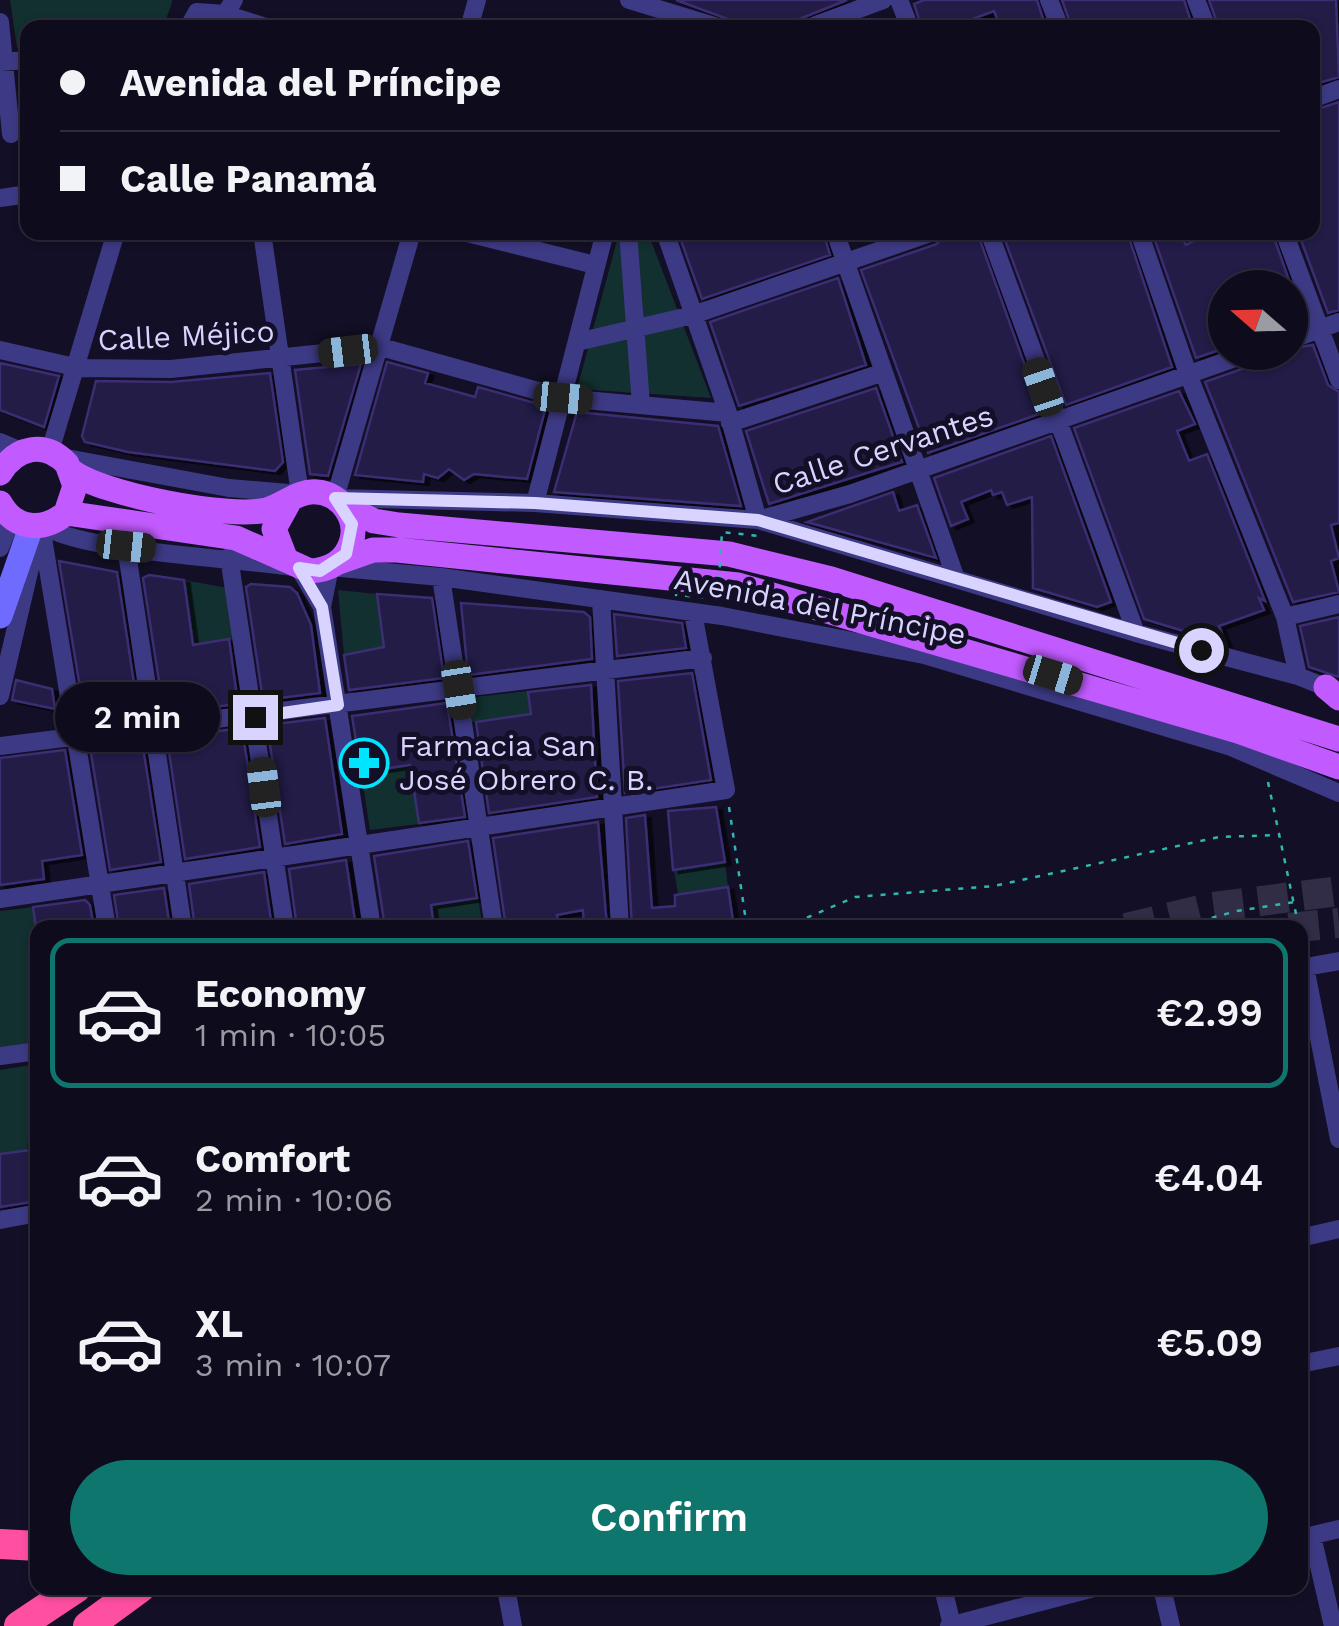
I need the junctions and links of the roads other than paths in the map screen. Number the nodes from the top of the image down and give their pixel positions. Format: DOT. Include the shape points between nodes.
graph roads {
  1 [pos="629,0"];
  2 [pos="883,0"];
  3 [pos="191,13"];
  4 [pos="664,13"];
  5 [pos="229,14"];
  6 [pos="691,20"];
  7 [pos="829,20"];
  8 [pos="0,22"];
  9 [pos="2,62"];
  10 [pos="13,134"];
  11 [pos="114,240"];
  12 [pos="263,240"];
  13 [pos="410,240"];
  14 [pos="495,240"];
  15 [pos="603,240"];
  16 [pos="629,240"];
  17 [pos="668,240"];
  18 [pos="838,240"];
  19 [pos="910,240"];
  20 [pos="991,240"];
  21 [pos="1142,240"];
  22 [pos="1287,240"];
  23 [pos="845,262"];
  24 [pos="596,265"];
  25 [pos="693,316"];
  26 [pos="1339,322"];
  27 [pos="636,329"];
  28 [pos="1320,330"];
  29 [pos="1308,334"];
  30 [pos="576,342"];
  31 [pos="381,347"];
  32 [pos="0,350"];
  33 [pos="282,359"];
  34 [pos="1208,367"];
  35 [pos="78,368"];
  36 [pos="882,373"];
  37 [pos="1188,374"];
  38 [pos="1339,380"];
  39 [pos="563,398"];
  40 [pos="641,405"];
  41 [pos="729,418"];
  42 [pos="1055,422"];
  43 [pos="6,457"];
  44 [pos="61,460"];
  45 [pos="919,467"];
  46 [pos="294,497"];
  47 [pos="339,502"];
  48 [pos="535,503"];
  49 [pos="26,518"];
  50 [pos="759,528"];
  51 [pos="126,546"];
  52 [pos="0,548"];
  53 [pos="230,557"];
  54 [pos="293,564"];
  55 [pos="335,564"];
  56 [pos="441,577"];
  57 [pos="956,579"];
  58 [pos="600,599"];
  59 [pos="1339,604"];
  60 [pos="322,607"];
  61 [pos="693,614"];
  62 [pos="0,616"];
  63 [pos="1285,617"];
  64 [pos="1136,633"];
  65 [pos="704,658"];
  66 [pos="604,669"];
  67 [pos="1298,676"];
  68 [pos="459,690"];
  69 [pos="1335,692"];
  70 [pos="0,696"];
  71 [pos="338,705"];
  72 [pos="255,717"];
  73 [pos="152,730"];
  74 [pos="76,738"];
  75 [pos="1339,739"];
  76 [pos="0,746"];
  77 [pos="1339,767"];
  78 [pos="1339,793"];
  79 [pos="614,809"];
  80 [pos="481,828"];
  81 [pos="358,846"];
  82 [pos="274,857"];
  83 [pos="174,871"];
  84 [pos="101,884"];
  85 [pos="0,899"];
  86 [pos="105,920"];
  87 [pos="182,920"];
  88 [pos="284,920"];
  89 [pos="371,920"];
  90 [pos="493,920"];
  91 [pos="620,920"];
  92 [pos="1339,961"];
  93 [pos="1308,967"];
  94 [pos="1308,992"];
  95 [pos="30,1053"];
  96 [pos="0,1056"];
  97 [pos="1339,1140"];
  98 [pos="30,1214"];
  99 [pos="0,1220"];
  100 [pos="1339,1229"];
  101 [pos="1308,1236"];
  102 [pos="1339,1356"];
  103 [pos="1308,1362"];
  104 [pos="1339,1529"];
  105 [pos="1308,1537"];
  106 [pos="0,1544"];
  107 [pos="1308,1544"];
  108 [pos="30,1546"];
  109 [pos="66,1595"];
  110 [pos="130,1595"];
  111 [pos="507,1595"];
  112 [pos="944,1595"];
  113 [pos="1071,1595"];
  114 [pos="1164,1595"];
  115 [pos="990,1620"];
  116 [pos="19,1626"];
  117 [pos="88,1626"];
  118 [pos="514,1626"];
  119 [pos="950,1626"];
  120 [pos="1171,1626"];
  121 [pos="1333,1626"];
  1 -- 4 [label="street"];
  2 -- 7 [label="street"];
  3 -- 5 [label="street"];
  4 -- 6 [label="street"];
  8 -- 9 [label="street"];
  9 -- 10 [label="street"];
  11 -- 35 [label="street"];
  12 -- 33 [label="street"];
  13 -- 31 [label="street"];
  14 -- 24 [label="street"];
  15 -- 24 [label="street"];
  16 -- 27 [label="street"];
  17 -- 25 [label="street"];
  18 -- 23 [label="street"];
  19 -- 23 [label="street"];
  20 -- 42 [label="street"];
  21 -- 37 [label="street"];
  22 -- 28 [label="street"];
  23 -- 25 [label="street"];
  23 -- 36 [label="street"];
  24 -- 30 [label="street"];
  25 -- 27 [label="street"];
  25 -- 41 [label="street"];
  26 -- 28 [label="street"];
  27 -- 30 [label="street"];
  27 -- 40 [label="street"];
  28 -- 29 [label="street"];
  28 -- 38 [label="street"];
  30 -- 39 [label="street"];
  31 -- 33 [label="street, Calle Méjico"];
  31 -- 39 [label="street, Calle Méjico"];
  31 -- 47 [label="street"];
  32 -- 35 [label="street, Calle Méjico"];
  33 -- 35 [label="street, Calle Méjico" via="171,369"];
  33 -- 46 [label="street"];
  34 -- 37 [label="street, Calle Cervantes"];
  35 -- 44 [label="street"];
  36 -- 41 [label="street"];
  36 -- 45 [label="street"];
  37 -- 42 [label="street, Calle Cervantes"];
  37 -- 63 [label="street"];
  39 -- 40 [label="street, Calle Méjico"];
  39 -- 48 [label="street"];
  40 -- 41 [label="street, Calle Méjico"];
  41 -- 50 [label="street"];
  42 -- 45 [label="street, Calle Cervantes"];
  42 -- 64 [label="street"];
  43 -- 44 [label="main road"];
  44 -- 46 [label="main road" via="88,484 118,494 245,512"];
  44 -- 49 [label="main road" via="75,486"];
  45 -- 50 [label="street, Calle Cervantes"];
  45 -- 57 [label="street"];
  46 -- 47 [label="main road" via="318,492"];
  46 -- 54 [label="main road" via="274,529"];
  47 -- 48 [label="street, Avenida del Príncipe"];
  47 -- 55 [label="main road" via="353,534"];
  47 -- 75 [label="main road, Avenida del Príncipe" via="400,526 729,554 831,579"];
  48 -- 50 [label="street, Avenida del Príncipe"];
  49 -- 51 [label="street" via="56,534"];
  49 -- 52 [label="street"];
  49 -- 54 [label="main road" via="236,538"];
  49 -- 62 [label="main road"];
  49 -- 70 [label="street"];
  49 -- 74 [label="street"];
  50 -- 57 [label="street, Avenida del Príncipe"];
  51 -- 53 [label="street"];
  51 -- 73 [label="street"];
  53 -- 54 [label="street"];
  53 -- 72 [label="street"];
  54 -- 55 [label="main road"];
  54 -- 60 [label="street"];
  55 -- 56 [label="street, Avenida del Príncipe"];
  55 -- 60 [label="street"];
  55 -- 77 [label="main road, Avenida del Príncipe" via="373,550 397,550 738,584 1220,725"];
  56 -- 58 [label="street, Avenida del Príncipe"];
  56 -- 68 [label="street"];
  57 -- 64 [label="street, Avenida del Príncipe"];
  58 -- 61 [label="street, Avenida del Príncipe"];
  58 -- 66 [label="street"];
  59 -- 63 [label="street"];
  60 -- 71 [label="street"];
  61 -- 65 [label="street"];
  61 -- 78 [label="street, Avenida del Príncipe" via="924,655 1263,760"];
  63 -- 67 [label="street"];
  64 -- 67 [label="street, Avenida del Príncipe"];
  65 -- 66 [label="street"];
  65 -- 79 [label="street" via="726,790"];
  66 -- 68 [label="street"];
  66 -- 79 [label="street"];
  67 -- 69 [label="street, Avenida del Príncipe"];
  68 -- 71 [label="street"];
  68 -- 80 [label="street"];
  71 -- 72 [label="street"];
  71 -- 81 [label="street"];
  72 -- 73 [label="street"];
  72 -- 82 [label="street"];
  73 -- 74 [label="street"];
  73 -- 83 [label="street"];
  74 -- 76 [label="street"];
  74 -- 84 [label="street"];
  79 -- 80 [label="street"];
  79 -- 91 [label="street"];
  80 -- 81 [label="street"];
  80 -- 90 [label="street"];
  81 -- 82 [label="street"];
  81 -- 89 [label="street"];
  82 -- 83 [label="street"];
  82 -- 88 [label="street"];
  83 -- 84 [label="street"];
  83 -- 87 [label="street"];
  84 -- 85 [label="street"];
  84 -- 86 [label="street"];
  92 -- 93 [label="street"];
  94 -- 97 [label="street"];
  95 -- 96 [label="street"];
  98 -- 99 [label="street"];
  100 -- 101 [label="street"];
  102 -- 103 [label="street"];
  104 -- 105 [label="street"];
  106 -- 108 [label="highway"];
  107 -- 121 [label="street"];
  109 -- 116 [label="highway"];
  110 -- 117 [label="highway"];
  111 -- 118 [label="street"];
  112 -- 119 [label="street"];
  113 -- 115 [label="street"];
  114 -- 120 [label="street"];
  115 -- 119 [label="street"];
}
